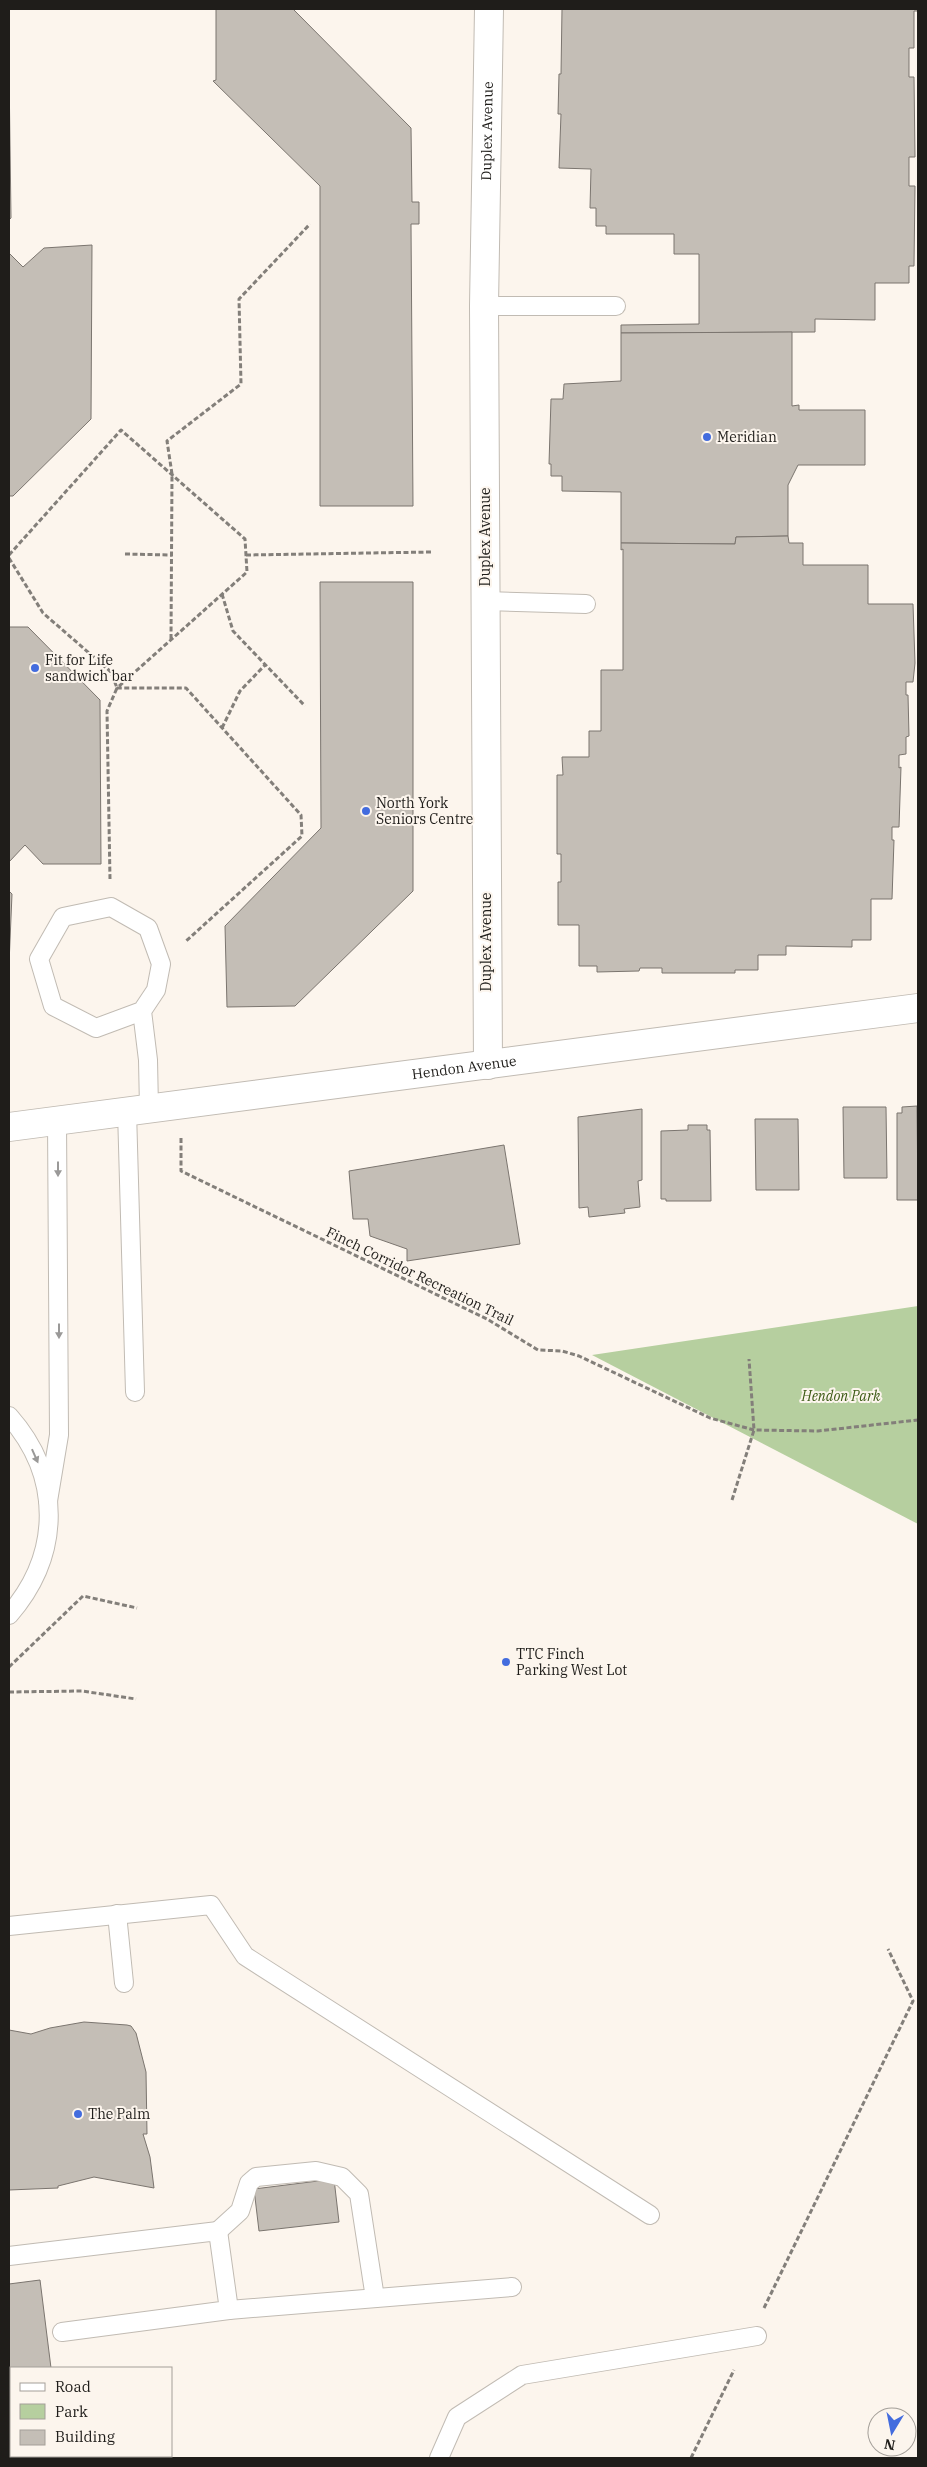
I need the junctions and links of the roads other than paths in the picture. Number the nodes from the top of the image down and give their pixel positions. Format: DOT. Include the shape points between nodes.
graph roads {
  1 [pos="489,9"];
  2 [pos="484,306"];
  3 [pos="616,306"];
  4 [pos="485,601"];
  5 [pos="586,604"];
  6 [pos="918,1008"];
  7 [pos="142,1011"];
  8 [pos="488,1065"];
  9 [pos="138,1110"];
  10 [pos="58,1120"];
  11 [pos="9,1126"];
  12 [pos="135,1392"];
  13 [pos="9,1416"];
  14 [pos="48,1501"];
  15 [pos="9,1615"];
  16 [pos="117,1914"];
  17 [pos="9,1926"];
  18 [pos="124,1982"];
  19 [pos="650,2214"];
  20 [pos="218,2231"];
  21 [pos="9,2256"];
  22 [pos="512,2287"];
  23 [pos="375,2298"];
  24 [pos="229,2310"];
  25 [pos="62,2332"];
  26 [pos="753,2337"];
  27 [pos="439,2458"];
  1 -- 2 [label="street, Duplex Avenue"];
  2 -- 3 [label="lane"];
  2 -- 4 [label="street, Duplex Avenue"];
  4 -- 5 [label="lane"];
  4 -- 8 [label="street, Duplex Avenue"];
  6 -- 8 [label="street, Hendon Avenue"];
  7 -- 7 [label="lane" via="96,1028 53,1006 39,959 64,918 111,907 148,928 161,964 156,990"];
  7 -- 9 [label="lane" via="148,1060"];
  8 -- 9 [label="street, Hendon Avenue"];
  9 -- 10 [label="street, Hendon Avenue"];
  9 -- 12 [label="lane"];
  10 -- 11 [label="street, Hendon Avenue"];
  10 -- 14 [label="lane, one-way" via="59,1435"];
  13 -- 14 [label="lane, one-way" via="34,1454"];
  14 -- 15 [label="lane" via="48,1530 38,1571"];
  16 -- 17 [label="lane"];
  16 -- 18 [label="lane"];
  16 -- 19 [label="lane" via="211,1905 245,1956"];
  20 -- 21 [label="lane"];
  20 -- 23 [label="lane" via="240,2211 249,2183 256,2177 316,2171 342,2177 359,2194"];
  20 -- 24 [label="lane"];
  22 -- 23 [label="lane"];
  23 -- 24 [label="lane"];
  24 -- 25 [label="lane"];
  26 -- 27 [label="lane" via="522,2375 457,2418"];
}
